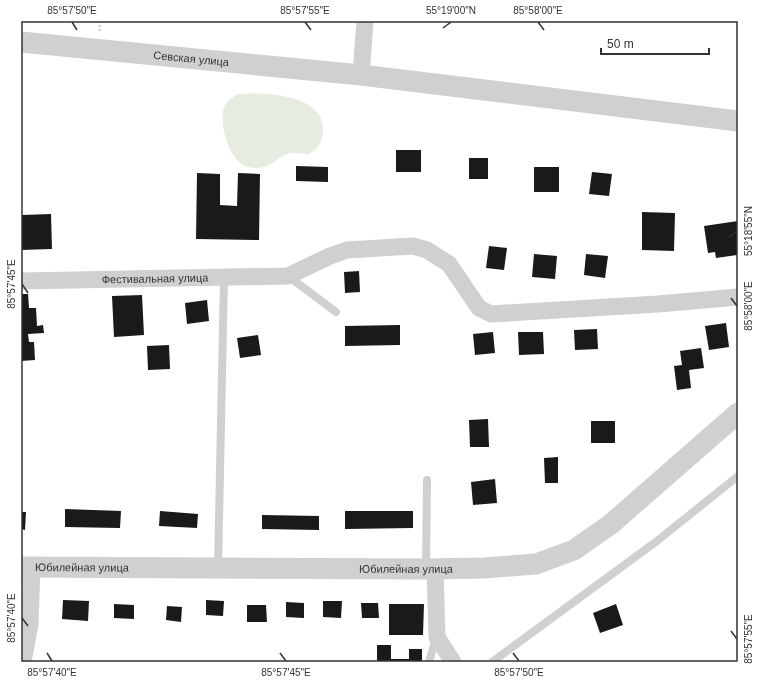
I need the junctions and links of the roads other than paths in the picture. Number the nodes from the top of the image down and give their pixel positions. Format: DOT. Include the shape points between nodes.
graph roads {
  1 [pos="365,21"];
  2 [pos="21,42"];
  3 [pos="360,75"];
  4 [pos="738,121"];
  5 [pos="288,276"];
  6 [pos="224,278"];
  7 [pos="21,281"];
  8 [pos="738,297"];
  9 [pos="336,312"];
  10 [pos="738,413"];
  11 [pos="738,476"];
  12 [pos="427,480"];
  13 [pos="27,567"];
  14 [pos="218,567"];
  15 [pos="431,569"];
  16 [pos="437,637"];
  17 [pos="24,662"];
  18 [pos="429,662"];
  19 [pos="453,662"];
  20 [pos="492,662"];
  1 -- 3 [label="street"];
  2 -- 3 [label="street, Севская улица"];
  3 -- 4 [label="street, Севская улица"];
  5 -- 6 [label="street, Фестивальная улица"];
  5 -- 8 [label="street" via="347,250 413,246 427,250 449,264 479,308 491,314"];
  5 -- 9 [label="lane"];
  6 -- 7 [label="street, Фестивальная улица"];
  6 -- 14 [label="lane"];
  10 -- 15 [label="street, Юбилейная улица" via="611,524 574,550 536,564"];
  11 -- 20 [label="lane" via="657,541"];
  12 -- 15 [label="lane"];
  13 -- 14 [label="street, Юбилейная улица"];
  13 -- 17 [label="street" via="30,624"];
  14 -- 15 [label="street, Юбилейная улица"];
  15 -- 16 [label="street"];
  16 -- 18 [label="lane"];
  16 -- 19 [label="street"];
}
